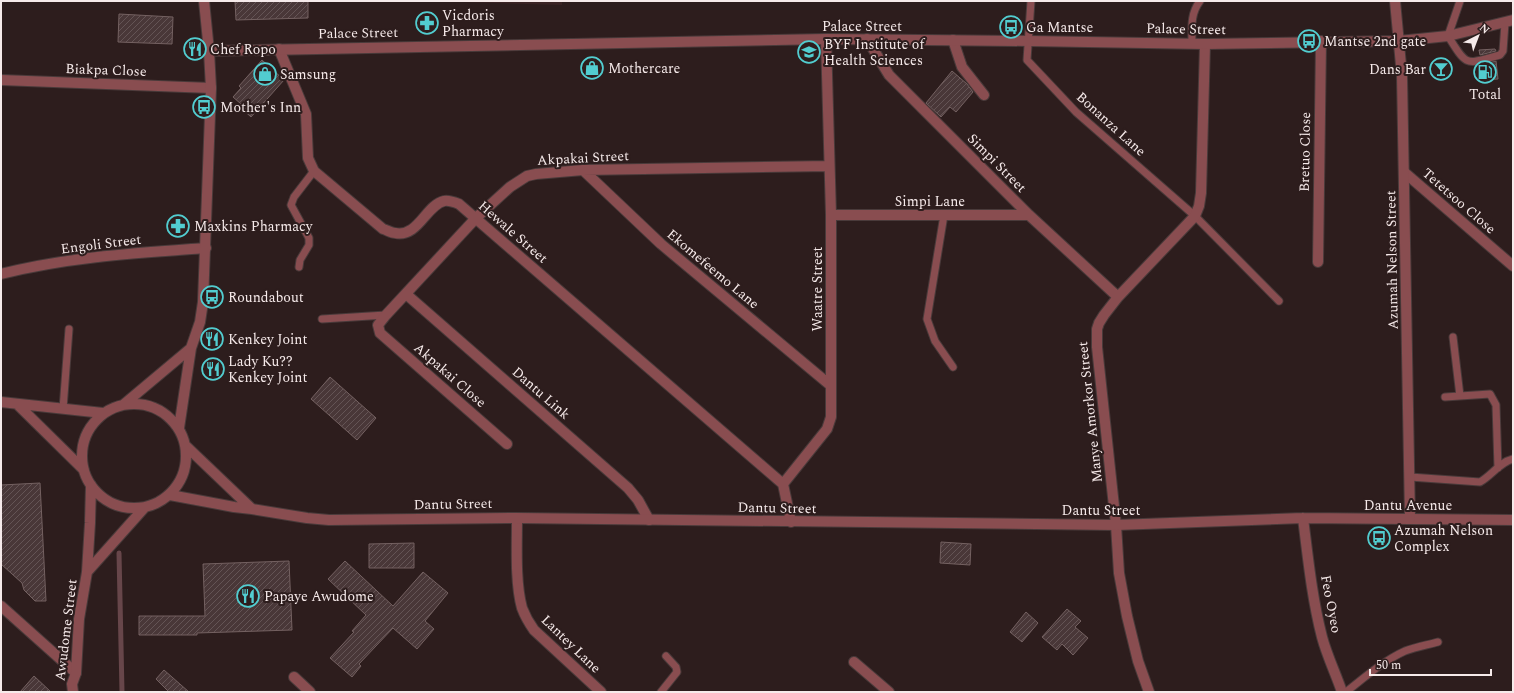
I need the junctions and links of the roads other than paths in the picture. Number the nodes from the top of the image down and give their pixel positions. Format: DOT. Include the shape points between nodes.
graph roads {
  1 [pos="204,1"];
  2 [pos="1031,1"];
  3 [pos="1200,1"];
  4 [pos="1395,1"];
  5 [pos="1460,1"];
  6 [pos="1510,22"];
  7 [pos="1448,36"];
  8 [pos="826,39"];
  9 [pos="867,39"];
  10 [pos="953,40"];
  11 [pos="1029,40"];
  12 [pos="1399,41"];
  13 [pos="1321,42"];
  14 [pos="1192,43"];
  15 [pos="1205,44"];
  16 [pos="279,49"];
  17 [pos="209,51"];
  18 [pos="1,80"];
  19 [pos="211,88"];
  20 [pos="984,95"];
  21 [pos="829,166"];
  22 [pos="583,170"];
  23 [pos="314,171"];
  24 [pos="1404,172"];
  25 [pos="831,215"];
  26 [pos="944,215"];
  27 [pos="1029,215"];
  28 [pos="1194,216"];
  29 [pos="476,218"];
  30 [pos="206,248"];
  31 [pos="1318,262"];
  32 [pos="1513,266"];
  33 [pos="299,267"];
  34 [pos="1,274"];
  35 [pos="406,294"];
  36 [pos="1118,297"];
  37 [pos="1279,301"];
  38 [pos="386,316"];
  39 [pos="322,319"];
  40 [pos="378,325"];
  41 [pos="69,329"];
  42 [pos="1453,337"];
  43 [pos="191,348"];
  44 [pos="953,368"];
  45 [pos="830,385"];
  46 [pos="1460,396"];
  47 [pos="1445,397"];
  48 [pos="1,402"];
  49 [pos="18,405"];
  50 [pos="123,405"];
  51 [pos="62,409"];
  52 [pos="104,414"];
  53 [pos="179,428"];
  54 [pos="507,444"];
  55 [pos="186,446"];
  56 [pos="1513,459"];
  57 [pos="1498,468"];
  58 [pos="84,470"];
  59 [pos="1410,477"];
  60 [pos="782,484"];
  61 [pos="91,485"];
  62 [pos="170,495"];
  63 [pos="145,507"];
  64 [pos="252,508"];
  65 [pos="517,518"];
  66 [pos="1303,518"];
  67 [pos="1410,519"];
  68 [pos="649,520"];
  69 [pos="1513,520"];
  70 [pos="791,522"];
  71 [pos="1116,525"];
  72 [pos="87,572"];
  73 [pos="1,606"];
  74 [pos="1438,642"];
  75 [pos="666,656"];
  76 [pos="854,662"];
  77 [pos="76,673"];
  78 [pos="294,677"];
  79 [pos="73,692"];
  80 [pos="310,692"];
  81 [pos="601,692"];
  82 [pos="661,692"];
  83 [pos="889,692"];
  84 [pos="1149,692"];
  85 [pos="1342,692"];
  86 [pos="1346,692"];
  1 -- 17 [label="street"];
  2 -- 11 [label="lane, Bonanza Lane"];
  3 -- 14 [label="lane" via="1192,19"];
  4 -- 12 [label="street, Azumah Nelson Street"];
  5 -- 7 [label="lane"];
  6 -- 7 [label="street, Palace Street"];
  6 -- 7 [label="lane" via="1500,55 1471,62 1463,59"];
  7 -- 12 [label="street, Palace Street"];
  8 -- 9 [label="street, Palace Street"];
  8 -- 16 [label="street, Palace Street"];
  8 -- 21 [label="street, Waatre Street"];
  9 -- 10 [label="street, Palace Street"];
  9 -- 27 [label="street, Simpi Street" via="889,76"];
  10 -- 11 [label="street, Palace Street"];
  10 -- 20 [label="street" via="962,67"];
  11 -- 14 [label="street, Palace Street"];
  11 -- 28 [label="lane, Bonanza Lane" via="1027,60 1076,112"];
  12 -- 13 [label="street, Palace Street"];
  12 -- 24 [label="street, Azumah Nelson Street"];
  13 -- 15 [label="street, Palace Street"];
  13 -- 31 [label="street, Bretuo Close"];
  14 -- 15 [label="street, Palace Street"];
  15 -- 28 [label="street, Manye Amorkor Street" via="1201,193"];
  16 -- 17 [label="street, Palace Street"];
  16 -- 23 [label="street" via="306,114 308,158"];
  17 -- 19 [label="street"];
  18 -- 19 [label="street, Biakpa Close"];
  19 -- 30 [label="street"];
  21 -- 22 [label="street, Akpakai Street"];
  21 -- 25 [label="street, Waatre Street"];
  22 -- 29 [label="street, Akpakai Street" via="527,176 510,187"];
  22 -- 45 [label="street, Ekomefeemo Lane" via="661,244"];
  23 -- 29 [label="street, Hewale Street" via="383,229 396,234 409,231 443,201 459,204"];
  23 -- 33 [label="lane" via="291,205 309,238 309,245"];
  24 -- 32 [label="street, Tetetsoo Close"];
  24 -- 59 [label="street, Azumah Nelson Street"];
  25 -- 26 [label="street, Simpi Lane"];
  25 -- 45 [label="street, Waatre Street"];
  26 -- 27 [label="street, Simpi Lane"];
  26 -- 44 [label="lane" via="927,319 935,341"];
  27 -- 36 [label="street, Simpi Street"];
  28 -- 36 [label="street, Manye Amorkor Street"];
  28 -- 37 [label="lane, Bonanza Lane"];
  29 -- 35 [label="street, Akpakai Street"];
  29 -- 60 [label="street, Hewale Street"];
  30 -- 34 [label="street, Engoli Street" via="100,256"];
  30 -- 43 [label="street" via="200,322"];
  35 -- 38 [label="street, Akpakai Street"];
  35 -- 68 [label="street, Dantu Link" via="628,488"];
  36 -- 71 [label="street, Manye Amorkor Street" via="1099,322 1096,338"];
  38 -- 39 [label="lane"];
  38 -- 40 [label="street, Akpakai Street"];
  40 -- 54 [label="street, Akpakai Close" via="380,332"];
  41 -- 51 [label="lane"];
  42 -- 46 [label="lane"];
  43 -- 50 [label="street"];
  43 -- 53 [label="street"];
  45 -- 60 [label="street, Waatre Street" via="829,425"];
  46 -- 47 [label="lane"];
  46 -- 57 [label="lane" via="1490,394 1494,400"];
  48 -- 49 [label="street"];
  49 -- 51 [label="street"];
  49 -- 58 [label="street"];
  50 -- 52 [label="street"];
  50 -- 53 [label="street" via="139,404 154,408 168,416"];
  51 -- 52 [label="street"];
  52 -- 58 [label="street" via="92,424 85,439 82,454"];
  53 -- 55 [label="street"];
  55 -- 62 [label="street" via="186,463 181,481"];
  55 -- 64 [label="street"];
  56 -- 57 [label="lane" via="1507,460"];
  57 -- 59 [label="lane" via="1480,482"];
  58 -- 61 [label="street"];
  59 -- 67 [label="street, Azumah Nelson Street"];
  60 -- 70 [label="street"];
  61 -- 63 [label="street" via="101,496 115,504 130,508"];
  61 -- 72 [label="street, Awudome Street"];
  62 -- 63 [label="street" via="158,503"];
  62 -- 64 [label="street, Dantu Street"];
  63 -- 72 [label="street, Awudome Street"];
  64 -- 65 [label="street, Dantu Street" via="329,520"];
  65 -- 68 [label="street, Dantu Street"];
  65 -- 81 [label="street, Lantey Lane" via="519,580 526,619 534,630"];
  66 -- 67 [label="street, Dantu Avenue"];
  66 -- 71 [label="street, Dantu Street"];
  66 -- 85 [label="street, Feo Oyeo" via="1319,622"];
  67 -- 69 [label="street, Dantu Avenue"];
  68 -- 70 [label="street, Dantu Street"];
  70 -- 71 [label="street, Dantu Street"];
  71 -- 84 [label="street, Manye Amorkor Street" via="1127,616"];
  72 -- 77 [label="street, Awudome Street"];
  73 -- 77 [label="street"];
  74 -- 86 [label="lane" via="1407,650 1388,660"];
  75 -- 82 [label="lane" via="676,667 677,672"];
  76 -- 83 [label="street"];
  77 -- 79 [label="street, Awudome Street" via="72,684"];
  78 -- 80 [label="street"];
}
